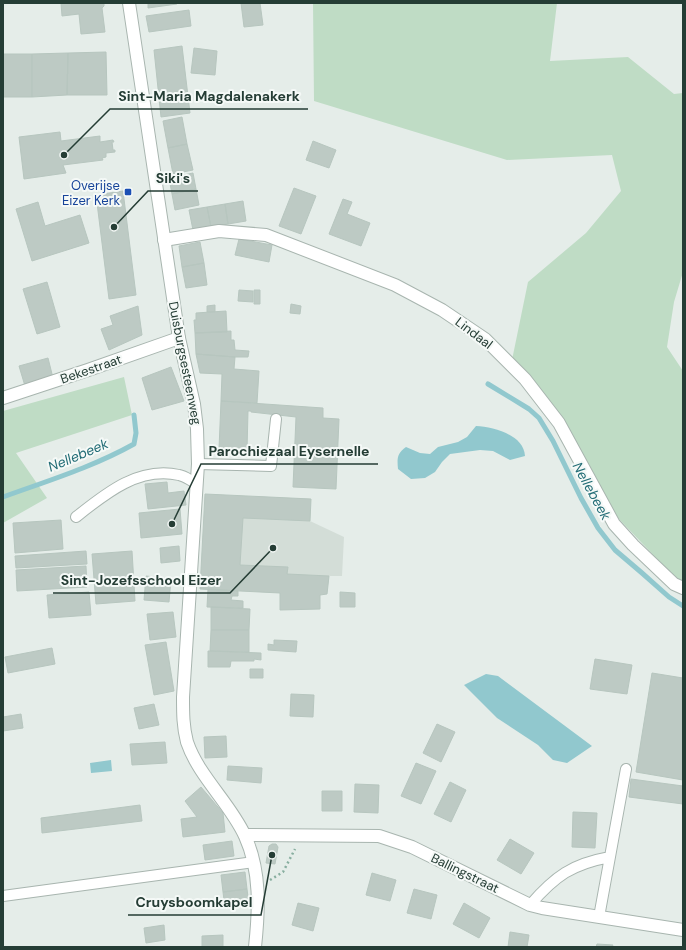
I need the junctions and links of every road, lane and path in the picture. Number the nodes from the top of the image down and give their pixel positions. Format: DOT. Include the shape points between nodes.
graph roads {
  1 [pos="129,3"];
  2 [pos="164,240"];
  3 [pos="178,338"];
  4 [pos="3,398"];
  5 [pos="276,419"];
  6 [pos="198,464"];
  7 [pos="196,483"];
  8 [pos="76,517"];
  9 [pos="683,588"];
  10 [pos="626,769"];
  11 [pos="245,836"];
  12 [pos="302,836"];
  13 [pos="610,857"];
  14 [pos="254,862"];
  15 [pos="258,887"];
  16 [pos="3,896"];
  17 [pos="530,905"];
  18 [pos="598,917"];
  19 [pos="683,930"];
  20 [pos="255,947"];
  1 -- 2 [label="street, Duisburgsesteenweg"];
  2 -- 3 [label="street, Duisburgsesteenweg"];
  2 -- 9 [label="street, Lindaal" via="219,231 266,235 395,285 442,310 485,339 526,379 559,423 614,524 674,584"];
  3 -- 4 [label="street, Bekestraat"];
  3 -- 6 [label="street, Duisburgsesteenweg" via="198,428"];
  5 -- 6 [label="lane" via="272,466"];
  6 -- 7 [label="street, Duisburgsesteenweg"];
  7 -- 8 [label="lane" via="181,475 156,473 129,480 104,494"];
  7 -- 11 [label="street, Duisburgsesteenweg" via="183,722 193,757"];
  10 -- 13 [label="lane"];
  11 -- 12 [label="street, Ballingstraat"];
  11 -- 14 [label="street, Duisburgsesteenweg"];
  12 -- 15 [label="path" via="283,872"];
  12 -- 17 [label="street, Ballingstraat" via="379,836 412,847"];
  13 -- 17 [label="lane" via="591,860 567,871 546,887"];
  13 -- 18 [label="lane"];
  14 -- 15 [label="street, Duisburgsesteenweg"];
  14 -- 16 [label="lane"];
  15 -- 20 [label="street, Duisburgsesteenweg"];
  17 -- 18 [label="street, Ballingstraat"];
  18 -- 19 [label="street, Ballingstraat"];
}
